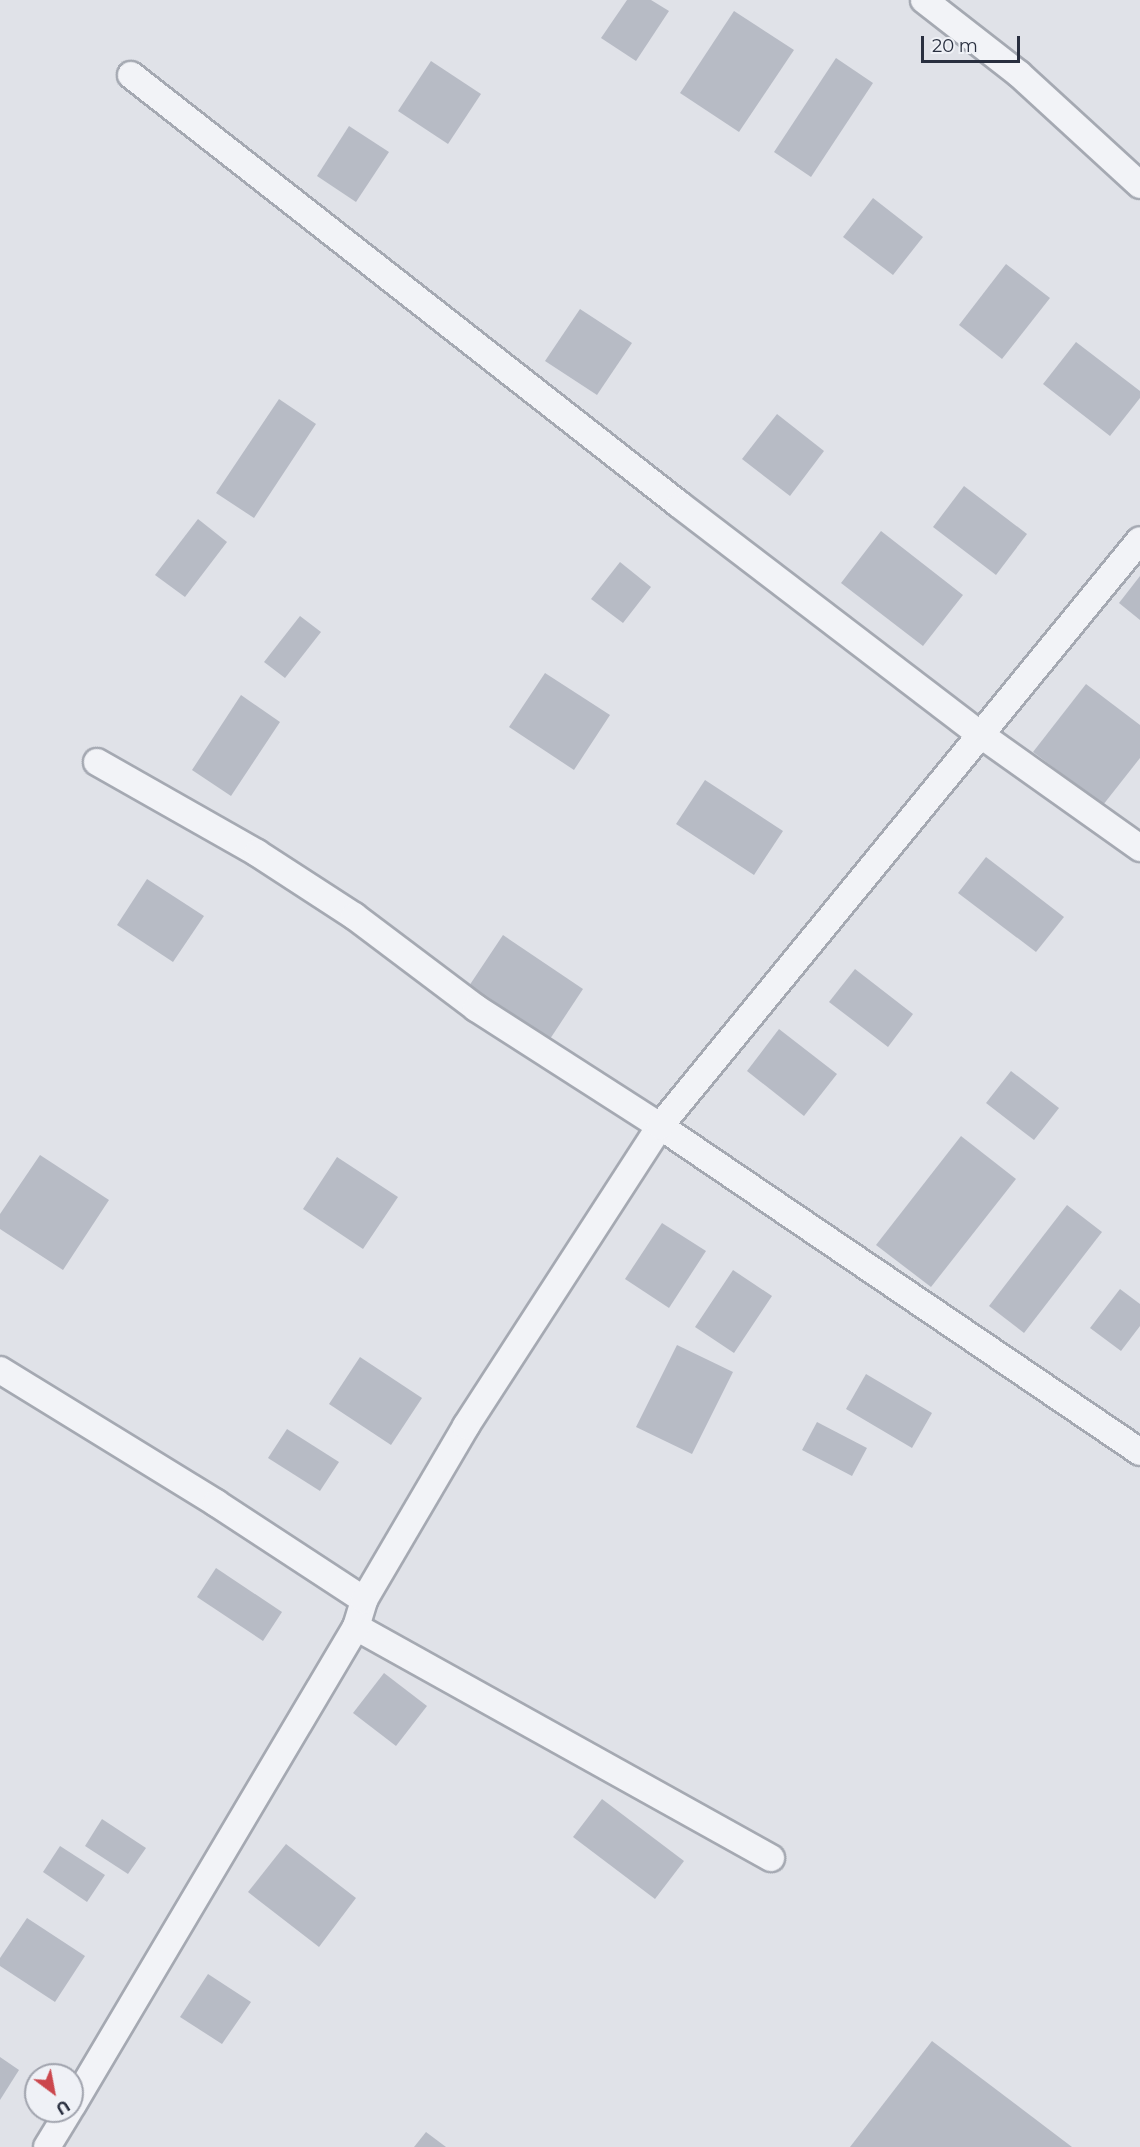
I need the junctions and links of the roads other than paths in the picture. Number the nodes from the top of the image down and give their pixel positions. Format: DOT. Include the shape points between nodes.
graph roads {
  1 [pos="924,0"];
  2 [pos="132,75"];
  3 [pos="1140,185"];
  4 [pos="1140,540"];
  5 [pos="981,735"];
  6 [pos="98,762"];
  7 [pos="1140,848"];
  8 [pos="660,1126"];
  9 [pos="0,1370"];
  10 [pos="1140,1452"];
  11 [pos="364,1600"];
  12 [pos="356,1627"];
  13 [pos="771,1858"];
  14 [pos="84,2086"];
  15 [pos="62,2123"];
  16 [pos="47,2147"];
  1 -- 3 [label="street" via="1019,74"];
  2 -- 5 [label="street" via="680,505"];
  4 -- 5 [label="street"];
  5 -- 7 [label="street"];
  5 -- 8 [label="street"];
  6 -- 8 [label="street" via="257,853 354,916 476,1008"];
  8 -- 10 [label="street"];
  8 -- 11 [label="street" via="466,1426"];
  9 -- 11 [label="street"];
  11 -- 12 [label="street"];
  12 -- 13 [label="street"];
  12 -- 14 [label="street"];
  15 -- 16 [label="street"];
}
